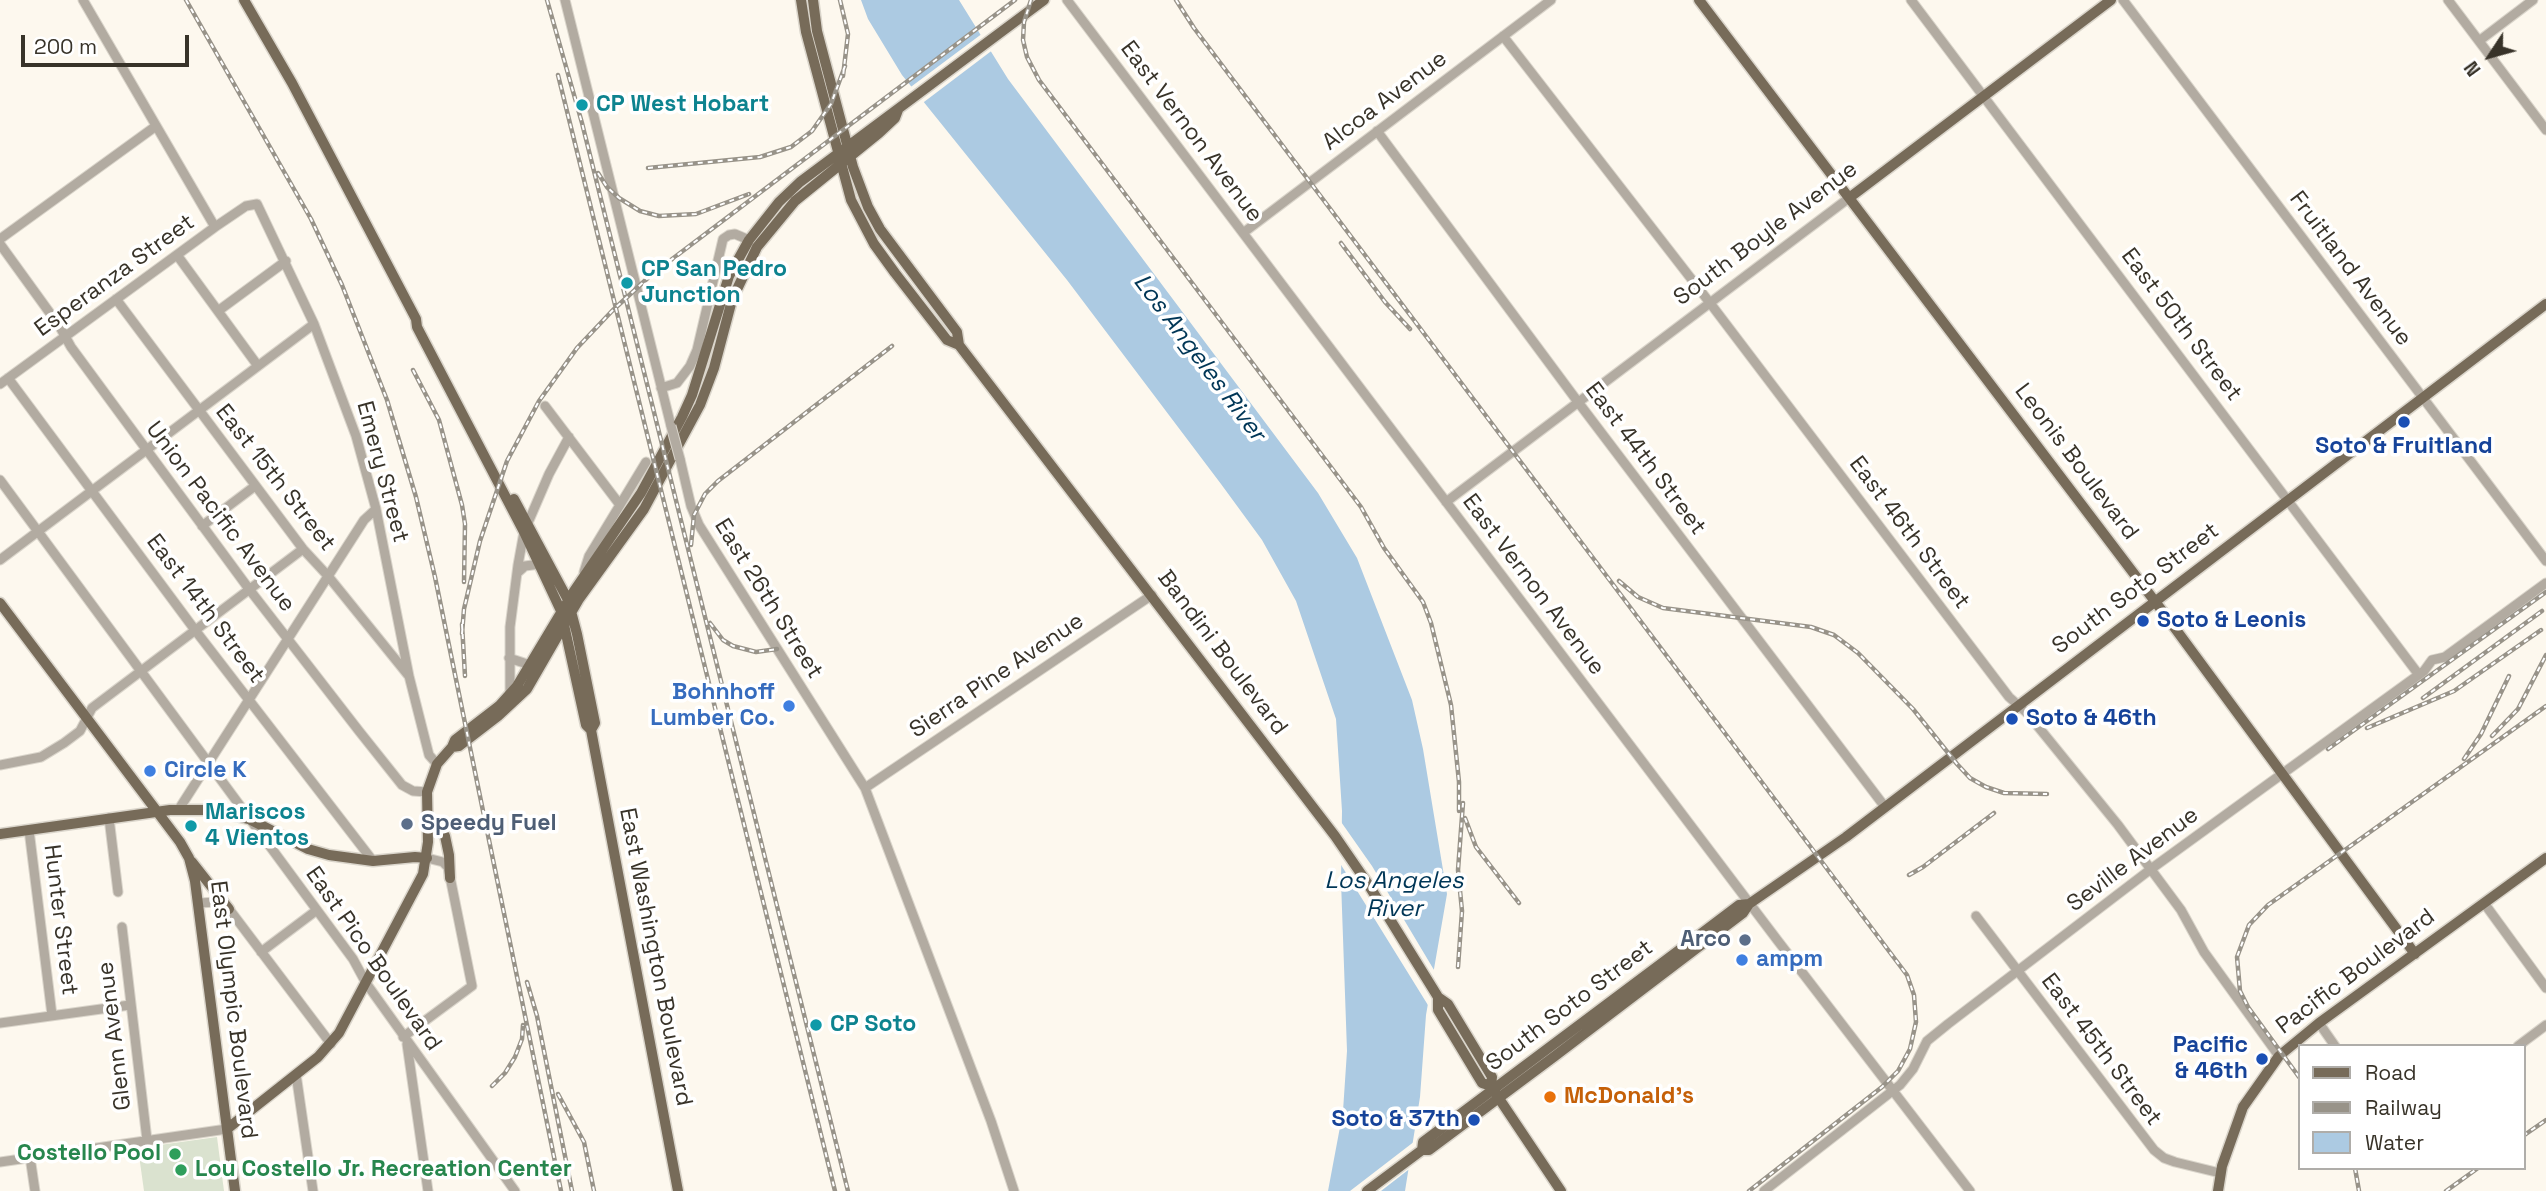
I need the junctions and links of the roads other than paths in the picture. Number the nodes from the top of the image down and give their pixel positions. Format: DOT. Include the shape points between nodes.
graph roads {
  1 [pos="83,0"];
  2 [pos="244,0"];
  3 [pos="565,0"];
  4 [pos="802,0"];
  5 [pos="813,0"];
  6 [pos="1044,0"];
  7 [pos="1067,0"];
  8 [pos="1551,0"];
  9 [pos="1699,0"];
  10 [pos="1911,0"];
  11 [pos="2111,0"];
  12 [pos="2123,0"];
  13 [pos="2448,0"];
  14 [pos="2533,0"];
  15 [pos="1503,36"];
  16 [pos="2479,41"];
  17 [pos="1984,96"];
  18 [pos="898,110"];
  19 [pos="156,126"];
  20 [pos="843,130"];
  21 [pos="2546,130"];
  22 [pos="867,131"];
  23 [pos="1377,131"];
  24 [pos="844,155"];
  25 [pos="1849,198"];
  26 [pos="254,203"];
  27 [pos="215,227"];
  28 [pos="1243,233"];
  29 [pos="749,240"];
  30 [pos="0,242"];
  31 [pos="177,255"];
  32 [pos="286,261"];
  33 [pos="116,299"];
  34 [pos="1710,303"];
  35 [pos="2546,304"];
  36 [pos="218,311"];
  37 [pos="314,324"];
  38 [pos="65,337"];
  39 [pos="258,366"];
  40 [pos="656,371"];
  41 [pos="4,381"];
  42 [pos="679,381"];
  43 [pos="661,387"];
  44 [pos="2424,398"];
  45 [pos="1578,402"];
  46 [pos="545,407"];
  47 [pos="198,411"];
  48 [pos="569,436"];
  49 [pos="146,450"];
  50 [pos="646,462"];
  51 [pos="0,480"];
  52 [pos="255,486"];
  53 [pos="92,491"];
  54 [pos="2289,499"];
  55 [pos="1446,502"];
  56 [pos="620,505"];
  57 [pos="376,509"];
  58 [pos="202,526"];
  59 [pos="526,528"];
  60 [pos="38,531"];
  61 [pos="303,550"];
  62 [pos="0,560"];
  63 [pos="2546,561"];
  64 [pos="540,564"];
  65 [pos="517,573"];
  66 [pos="556,573"];
  67 [pos="328,576"];
  68 [pos="583,577"];
  69 [pos="2546,583"];
  70 [pos="249,589"];
  71 [pos="1152,595"];
  72 [pos="568,600"];
  73 [pos="2155,601"];
  74 [pos="0,603"];
  75 [pos="566,611"];
  76 [pos="564,624"];
  77 [pos="195,630"];
  78 [pos="289,640"];
  79 [pos="547,655"];
  80 [pos="509,658"];
  81 [pos="530,665"];
  82 [pos="574,668"];
  83 [pos="141,671"];
  84 [pos="2419,675"];
  85 [pos="410,676"];
  86 [pos="248,699"];
  87 [pos="512,699"];
  88 [pos="2018,705"];
  89 [pos="85,718"];
  90 [pos="591,730"];
  91 [pos="208,763"];
  92 [pos="0,765"];
  93 [pos="437,765"];
  94 [pos="2283,774"];
  95 [pos="864,788"];
  96 [pos="428,792"];
  97 [pos="1885,807"];
  98 [pos="179,809"];
  99 [pos="157,812"];
  100 [pos="109,818"];
  101 [pos="249,819"];
  102 [pos="428,820"];
  103 [pos="29,830"];
  104 [pos="0,834"];
  105 [pos="189,858"];
  106 [pos="427,858"];
  107 [pos="2546,858"];
  108 [pos="373,861"];
  109 [pos="2151,869"];
  110 [pos="450,878"];
  111 [pos="118,892"];
  112 [pos="198,903"];
  113 [pos="2484,903"];
  114 [pos="1749,904"];
  115 [pos="229,909"];
  116 [pos="317,910"];
  117 [pos="1976,916"];
  118 [pos="122,927"];
  119 [pos="261,953"];
  120 [pos="2415,954"];
  121 [pos="2017,971"];
  122 [pos="366,983"];
  123 [pos="2546,988"];
  124 [pos="130,1004"];
  125 [pos="52,1015"];
  126 [pos="0,1023"];
  127 [pos="2319,1024"];
  128 [pos="2546,1025"];
  129 [pos="405,1039"];
  130 [pos="331,1044"];
  131 [pos="2334,1044"];
  132 [pos="2521,1044"];
  133 [pos="2279,1056"];
  134 [pos="296,1074"];
  135 [pos="1893,1090"];
  136 [pos="1494,1092"];
  137 [pos="227,1129"];
  138 [pos="147,1140"];
  139 [pos="30,1157"];
  140 [pos="0,1162"];
  141 [pos="2220,1173"];
  142 [pos="35,1191"];
  143 [pos="235,1191"];
  144 [pos="313,1191"];
  145 [pos="428,1191"];
  146 [pos="515,1191"];
  147 [pos="678,1191"];
  148 [pos="1014,1191"];
  149 [pos="1367,1191"];
  150 [pos="1561,1191"];
  151 [pos="1764,1191"];
  152 [pos="1970,1191"];
  153 [pos="2218,1191"];
  1 -- 19 [label="street"];
  2 -- 59 [label="main road, East Washington Boulevard"];
  3 -- 40 [label="street, East 26th Street"];
  4 -- 24 [label="main road, Bandini Boulevard" via="806,33"];
  5 -- 20 [label="main road, Bandini Boulevard"];
  6 -- 18 [label="main road"];
  7 -- 28 [label="street, East Vernon Avenue"];
  8 -- 15 [label="street, Alcoa Avenue"];
  9 -- 25 [label="main road, Leonis Boulevard"];
  10 -- 17 [label="street, East 50th Street"];
  11 -- 17 [label="main road, South Boyle Avenue"];
  12 -- 44 [label="street, Fruitland Avenue"];
  13 -- 16 [label="street"];
  14 -- 16 [label="street"];
  15 -- 23 [label="street, Alcoa Avenue"];
  15 -- 34 [label="street, East 46th Street"];
  16 -- 21 [label="street"];
  17 -- 25 [label="main road, South Boyle Avenue"];
  17 -- 54 [label="street, East 50th Street"];
  18 -- 22 [label="main road"];
  18 -- 24 [label="main road" via="885,128"];
  19 -- 27 [label="street"];
  19 -- 30 [label="street"];
  20 -- 22 [label="main road"];
  20 -- 24 [label="main road, Bandini Boulevard"];
  22 -- 24 [label="main road"];
  23 -- 28 [label="street, Alcoa Avenue"];
  23 -- 45 [label="street, East 44th Street"];
  24 -- 29 [label="main road" via="789,192"];
  24 -- 71 [label="main road, Bandini Boulevard" via="874,219 957,332 959,345"];
  24 -- 75 [label="main road" via="795,201 752,255 732,300 708,386 688,430 644,509"];
  25 -- 34 [label="street, South Boyle Avenue"];
  25 -- 73 [label="main road, Leonis Boulevard"];
  26 -- 27 [label="street, Esperanza Street"];
  26 -- 32 [label="street, Emery Street"];
  27 -- 31 [label="street, Esperanza Street"];
  28 -- 55 [label="street, East Vernon Avenue"];
  29 -- 42 [label="street" via="735,234 723,239 697,350"];
  29 -- 68 [label="main road" via="729,276 682,417 641,493"];
  30 -- 38 [label="street, Union Pacific Avenue"];
  31 -- 33 [label="street, Esperanza Street"];
  31 -- 36 [label="street"];
  32 -- 36 [label="street"];
  32 -- 37 [label="street, Emery Street"];
  33 -- 38 [label="street, Esperanza Street"];
  33 -- 47 [label="street, East 15th Street"];
  34 -- 45 [label="street, South Boyle Avenue"];
  34 -- 88 [label="street, East 46th Street"];
  35 -- 44 [label="main road, South Soto Street"];
  36 -- 39 [label="street"];
  37 -- 39 [label="street"];
  37 -- 57 [label="street, Emery Street" via="356,436"];
  38 -- 41 [label="street, Esperanza Street"];
  38 -- 49 [label="street, Union Pacific Avenue"];
  39 -- 47 [label="street"];
  40 -- 42 [label="street"];
  40 -- 43 [label="street, East 26th Street"];
  41 -- 53 [label="street, East 14th Street"];
  42 -- 43 [label="street"];
  43 -- 95 [label="street, East 26th Street, bridge" via="699,525"];
  44 -- 54 [label="main road, South Soto Street"];
  44 -- 63 [label="street, Fruitland Avenue"];
  45 -- 55 [label="street, South Boyle Avenue"];
  45 -- 97 [label="street, East 44th Street"];
  46 -- 48 [label="street"];
  47 -- 49 [label="street"];
  47 -- 52 [label="street, East 15th Street"];
  48 -- 56 [label="street"];
  48 -- 59 [label="street"];
  49 -- 53 [label="street"];
  49 -- 58 [label="street, Union Pacific Avenue"];
  50 -- 56 [label="street"];
  51 -- 60 [label="street, East Pico Boulevard"];
  52 -- 58 [label="street"];
  52 -- 61 [label="street, East 15th Street"];
  53 -- 60 [label="street"];
  53 -- 77 [label="street, East 14th Street"];
  54 -- 73 [label="main road, South Soto Street"];
  54 -- 84 [label="street, East 50th Street"];
  55 -- 114 [label="street, East Vernon Avenue"];
  56 -- 68 [label="street" via="589,556"];
  57 -- 67 [label="street"];
  57 -- 85 [label="street, Emery Street"];
  58 -- 70 [label="street, Union Pacific Avenue"];
  59 -- 64 [label="main road, East Washington Boulevard"];
  59 -- 65 [label="street"];
  59 -- 66 [label="main road, East Washington Boulevard"];
  60 -- 62 [label="street"];
  60 -- 83 [label="street, East Pico Boulevard"];
  61 -- 67 [label="street, East 15th Street"];
  61 -- 70 [label="street"];
  64 -- 65 [label="street" via="525,566"];
  64 -- 75 [label="main road, East Washington Boulevard"];
  65 -- 80 [label="street"];
  66 -- 68 [label="main road" via="568,580"];
  66 -- 72 [label="main road, East Washington Boulevard"];
  67 -- 78 [label="street"];
  67 -- 85 [label="street, East 15th Street"];
  68 -- 72 [label="main road"];
  69 -- 84 [label="street, Seville Avenue" via="2445,657 2432,660"];
  70 -- 77 [label="street"];
  70 -- 78 [label="street, Union Pacific Avenue"];
  71 -- 95 [label="street, Sierra Pine Avenue"];
  71 -- 136 [label="main road, Bandini Boulevard" via="1335,836 1438,997 1448,1004 1492,1077"];
  72 -- 75 [label="main road, East Washington Boulevard"];
  73 -- 88 [label="main road, South Soto Street"];
  73 -- 94 [label="main road, Leonis Boulevard"];
  74 -- 89 [label="main road, East Olympic Boulevard"];
  75 -- 76 [label="main road"];
  75 -- 81 [label="main road"];
  75 -- 90 [label="main road, East Washington Boulevard" via="595,723"];
  76 -- 79 [label="main road"];
  76 -- 82 [label="main road, East Washington Boulevard"];
  77 -- 83 [label="street"];
  77 -- 86 [label="street, East 14th Street"];
  78 -- 86 [label="street"];
  78 -- 96 [label="street, Union Pacific Avenue" via="402,785"];
  79 -- 82 [label="main road" via="561,651"];
  79 -- 87 [label="main road" via="527,689"];
  80 -- 81 [label="street"];
  80 -- 87 [label="street"];
  81 -- 87 [label="main road"];
  82 -- 90 [label="main road, East Washington Boulevard"];
  83 -- 89 [label="street"];
  83 -- 91 [label="street, East Pico Boulevard"];
  84 -- 94 [label="street, Seville Avenue"];
  85 -- 93 [label="street, Emery Street" via="429,755"];
  86 -- 91 [label="street"];
  86 -- 108 [label="street, East 14th Street"];
  87 -- 93 [label="main road" via="455,740"];
  88 -- 97 [label="main road, South Soto Street"];
  88 -- 109 [label="street, East 46th Street"];
  89 -- 92 [label="street" via="80,731 52,751"];
  89 -- 99 [label="main road, East Olympic Boulevard"];
  90 -- 147 [label="main road, East Washington Boulevard"];
  91 -- 98 [label="street"];
  91 -- 101 [label="street, East Pico Boulevard"];
  93 -- 96 [label="main road"];
  94 -- 109 [label="street, Seville Avenue"];
  94 -- 120 [label="main road, Leonis Boulevard"];
  95 -- 148 [label="street, East 26th Street"];
  96 -- 102 [label="main road"];
  97 -- 114 [label="main road, South Soto Street"];
  98 -- 99 [label="main road"];
  98 -- 101 [label="main road"];
  99 -- 100 [label="main road"];
  99 -- 105 [label="main road, East Olympic Boulevard"];
  100 -- 103 [label="main road"];
  100 -- 111 [label="street"];
  101 -- 108 [label="main road" via="318,853"];
  101 -- 116 [label="street, East Pico Boulevard"];
  102 -- 106 [label="main road"];
  102 -- 110 [label="main road" via="445,836"];
  103 -- 104 [label="main road"];
  103 -- 125 [label="street, Hunter Street"];
  105 -- 112 [label="main road, East Olympic Boulevard"];
  105 -- 115 [label="main road"];
  106 -- 108 [label="main road"];
  106 -- 110 [label="street" via="446,863"];
  106 -- 122 [label="main road"];
  107 -- 113 [label="main road, Pacific Boulevard"];
  109 -- 121 [label="street, Seville Avenue"];
  109 -- 133 [label="street, East 46th Street"];
  110 -- 129 [label="street" via="472,986"];
  112 -- 115 [label="street" via="218,902"];
  112 -- 137 [label="main road, East Olympic Boulevard"];
  113 -- 120 [label="main road, Pacific Boulevard"];
  113 -- 123 [label="street"];
  114 -- 135 [label="street, East Vernon Avenue"];
  114 -- 136 [label="main road, South Soto Street" via="1743,913"];
  115 -- 119 [label="street"];
  116 -- 119 [label="street"];
  116 -- 122 [label="street, East Pico Boulevard"];
  117 -- 121 [label="street, East 45th Street"];
  118 -- 124 [label="street, Glenn Avenue"];
  119 -- 130 [label="street"];
  120 -- 127 [label="main road, Pacific Boulevard"];
  121 -- 135 [label="street, Seville Avenue" via="1930,1038 1909,1075"];
  121 -- 141 [label="street, East 45th Street" via="2154,1150 2175,1162"];
  122 -- 129 [label="street, East Pico Boulevard"];
  122 -- 130 [label="main road"];
  124 -- 125 [label="street"];
  124 -- 138 [label="street, Glenn Avenue"];
  125 -- 126 [label="street"];
  127 -- 131 [label="street"];
  127 -- 133 [label="main road, Pacific Boulevard"];
  128 -- 132 [label="street"];
  129 -- 145 [label="street"];
  129 -- 146 [label="street, East Pico Boulevard"];
  130 -- 134 [label="main road"];
  133 -- 141 [label="main road, Pacific Boulevard" via="2243,1107"];
  134 -- 137 [label="main road"];
  134 -- 144 [label="street"];
  135 -- 151 [label="street, Seville Avenue"];
  135 -- 152 [label="street, East Vernon Avenue"];
  136 -- 149 [label="main road, South Soto Street" via="1429,1150 1422,1150"];
  136 -- 150 [label="main road, Bandini Boulevard"];
  137 -- 138 [label="street"];
  137 -- 143 [label="main road, East Olympic Boulevard"];
  138 -- 139 [label="street"];
  139 -- 140 [label="street"];
  139 -- 142 [label="street"];
  141 -- 153 [label="main road, Pacific Boulevard"];
}
